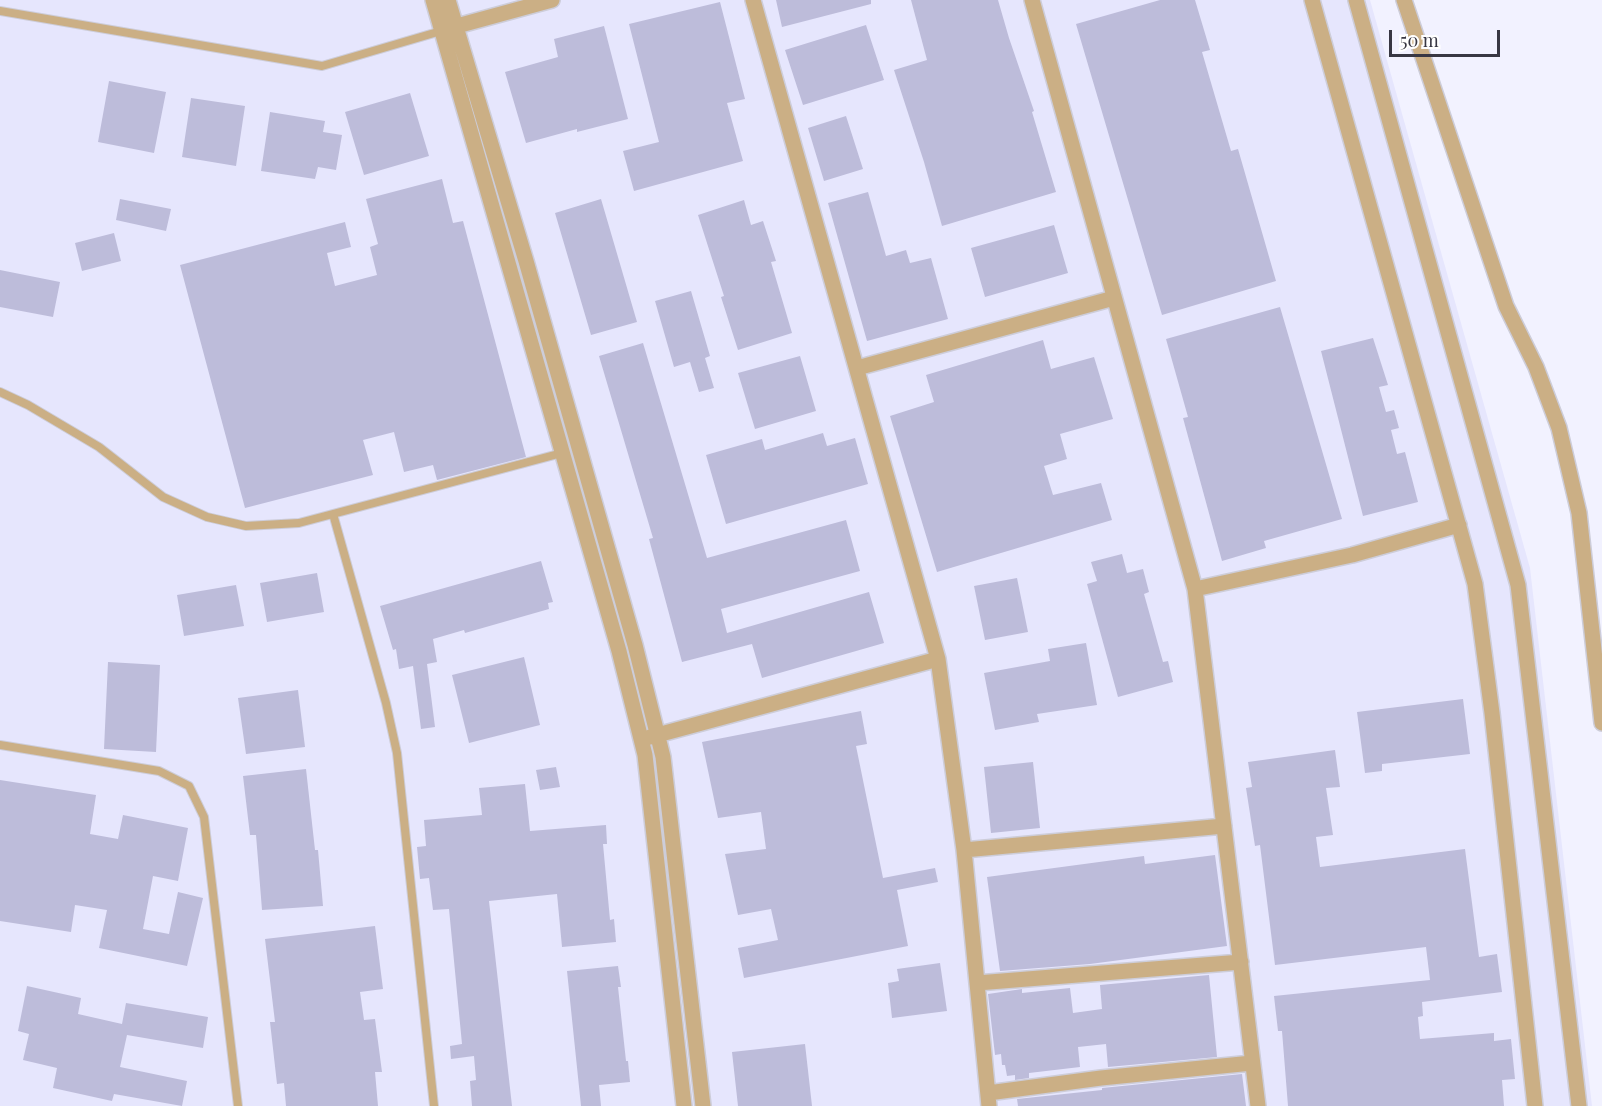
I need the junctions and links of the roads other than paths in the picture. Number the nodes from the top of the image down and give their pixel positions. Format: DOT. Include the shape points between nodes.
graph roads {
  1 [pos="552,0"];
  2 [pos="753,0"];
  3 [pos="1032,0"];
  4 [pos="1312,0"];
  5 [pos="1356,0"];
  6 [pos="1404,0"];
  7 [pos="443,1"];
  8 [pos="0,11"];
  9 [pos="448,29"];
  10 [pos="1114,298"];
  11 [pos="856,368"];
  12 [pos="0,392"];
  13 [pos="562,453"];
  14 [pos="333,514"];
  15 [pos="1459,525"];
  16 [pos="1195,589"];
  17 [pos="938,659"];
  18 [pos="1602,723"];
  19 [pos="658,735"];
  20 [pos="641,739"];
  21 [pos="0,745"];
  22 [pos="1224,826"];
  23 [pos="964,850"];
  24 [pos="1240,962"];
  25 [pos="978,983"];
  26 [pos="1252,1063"];
  27 [pos="988,1100"];
  28 [pos="238,1106"];
  29 [pos="434,1106"];
  30 [pos="684,1106"];
  31 [pos="703,1106"];
  32 [pos="1258,1106"];
  33 [pos="1535,1106"];
  34 [pos="1579,1106"];
  1 -- 9 [label="street"];
  2 -- 11 [label="street"];
  3 -- 10 [label="street"];
  4 -- 15 [label="street"];
  5 -- 34 [label="street" via="1518,585"];
  6 -- 18 [label="street" via="1506,306 1536,367 1559,428 1579,513"];
  7 -- 9 [label="street"];
  8 -- 9 [label="lane" via="322,66"];
  9 -- 13 [label="street"];
  9 -- 19 [label="street" via="529,272"];
  10 -- 11 [label="street"];
  10 -- 16 [label="street"];
  11 -- 17 [label="street"];
  12 -- 14 [label="lane" via="99,447 163,496 207,517 246,526 299,523"];
  13 -- 14 [label="lane"];
  13 -- 20 [label="street"];
  14 -- 29 [label="lane" via="397,753"];
  15 -- 16 [label="street" via="1352,555"];
  15 -- 33 [label="street" via="1475,584 1492,713"];
  16 -- 22 [label="street"];
  17 -- 19 [label="street"];
  17 -- 23 [label="street"];
  19 -- 20 [label="street"];
  19 -- 31 [label="street"];
  20 -- 30 [label="street"];
  21 -- 28 [label="lane" via="159,771 189,786 204,817"];
  22 -- 23 [label="street"];
  22 -- 24 [label="street"];
  23 -- 25 [label="street"];
  24 -- 25 [label="street"];
  24 -- 26 [label="street"];
  25 -- 27 [label="street"];
  26 -- 27 [label="street" via="1101,1078"];
  26 -- 32 [label="street"];
}
